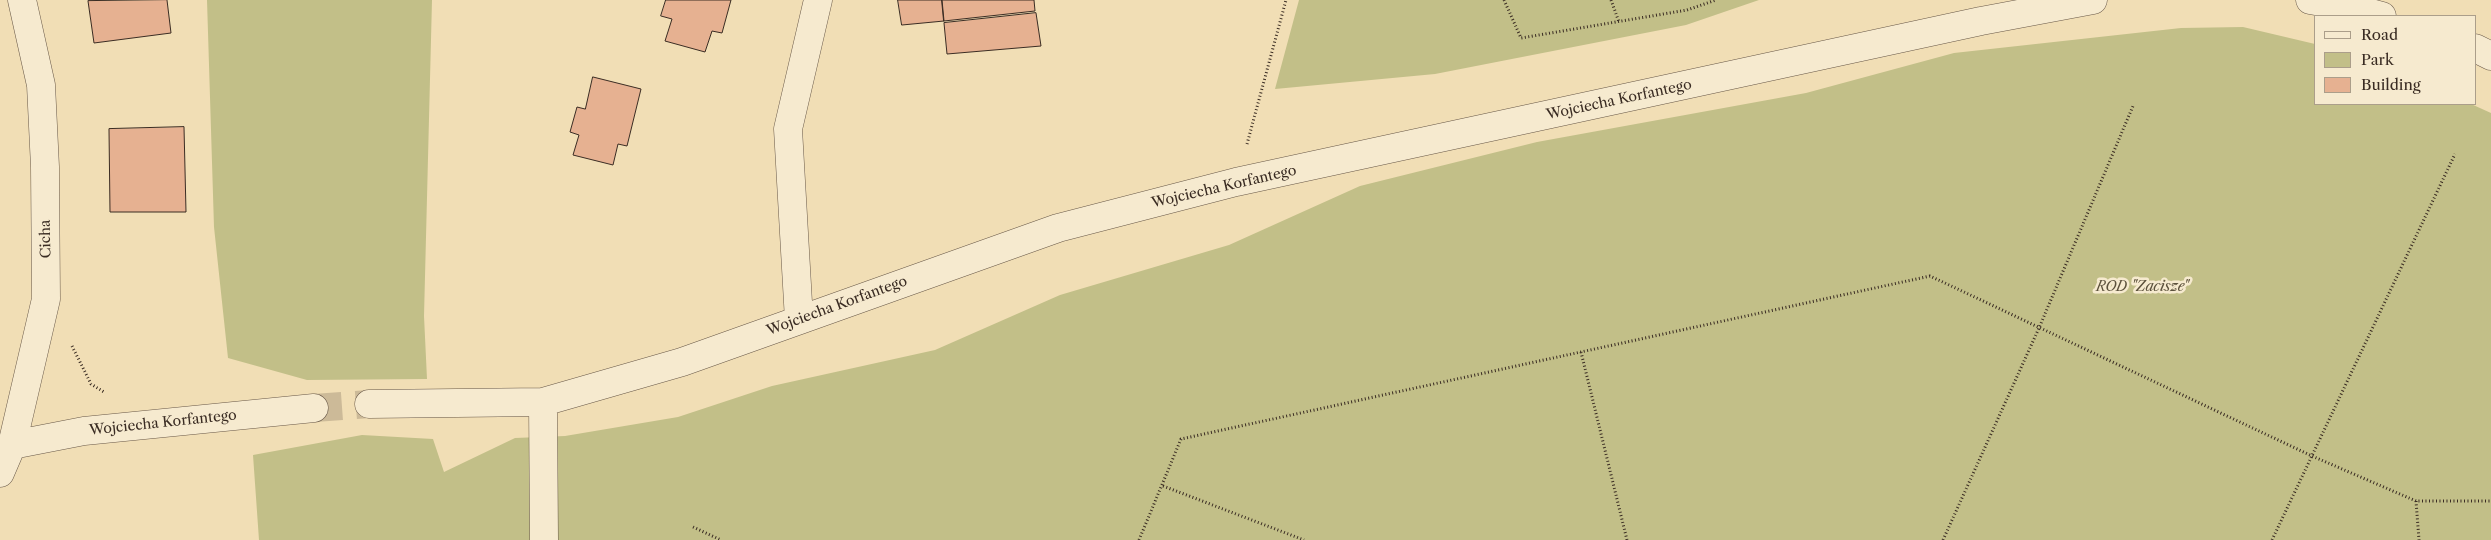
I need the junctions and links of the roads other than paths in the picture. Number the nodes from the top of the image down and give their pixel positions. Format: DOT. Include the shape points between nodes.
graph roads {
  1 [pos="22,0"];
  2 [pos="818,0"];
  3 [pos="2093,0"];
  4 [pos="2310,0"];
  5 [pos="2378,15"];
  6 [pos="2476,48"];
  7 [pos="2491,56"];
  8 [pos="799,320"];
  9 [pos="543,402"];
  10 [pos="369,404"];
  11 [pos="314,408"];
  12 [pos="12,445"];
  13 [pos="0,473"];
  14 [pos="544,540"];
  1 -- 12 [label="street, Cicha" via="41,85 46,299"];
  2 -- 8 [label="street" via="788,129"];
  3 -- 8 [label="street, Wojciecha Korfantego" via="1981,21 1236,182 1058,228"];
  4 -- 5 [label="street"];
  6 -- 7 [label="street"];
  8 -- 9 [label="street, Wojciecha Korfantego" via="682,362"];
  9 -- 10 [label="street, Wojciecha Korfantego"];
  9 -- 14 [label="street"];
  11 -- 12 [label="street, Wojciecha Korfantego" via="84,431"];
  12 -- 13 [label="street, Cicha"];
}
